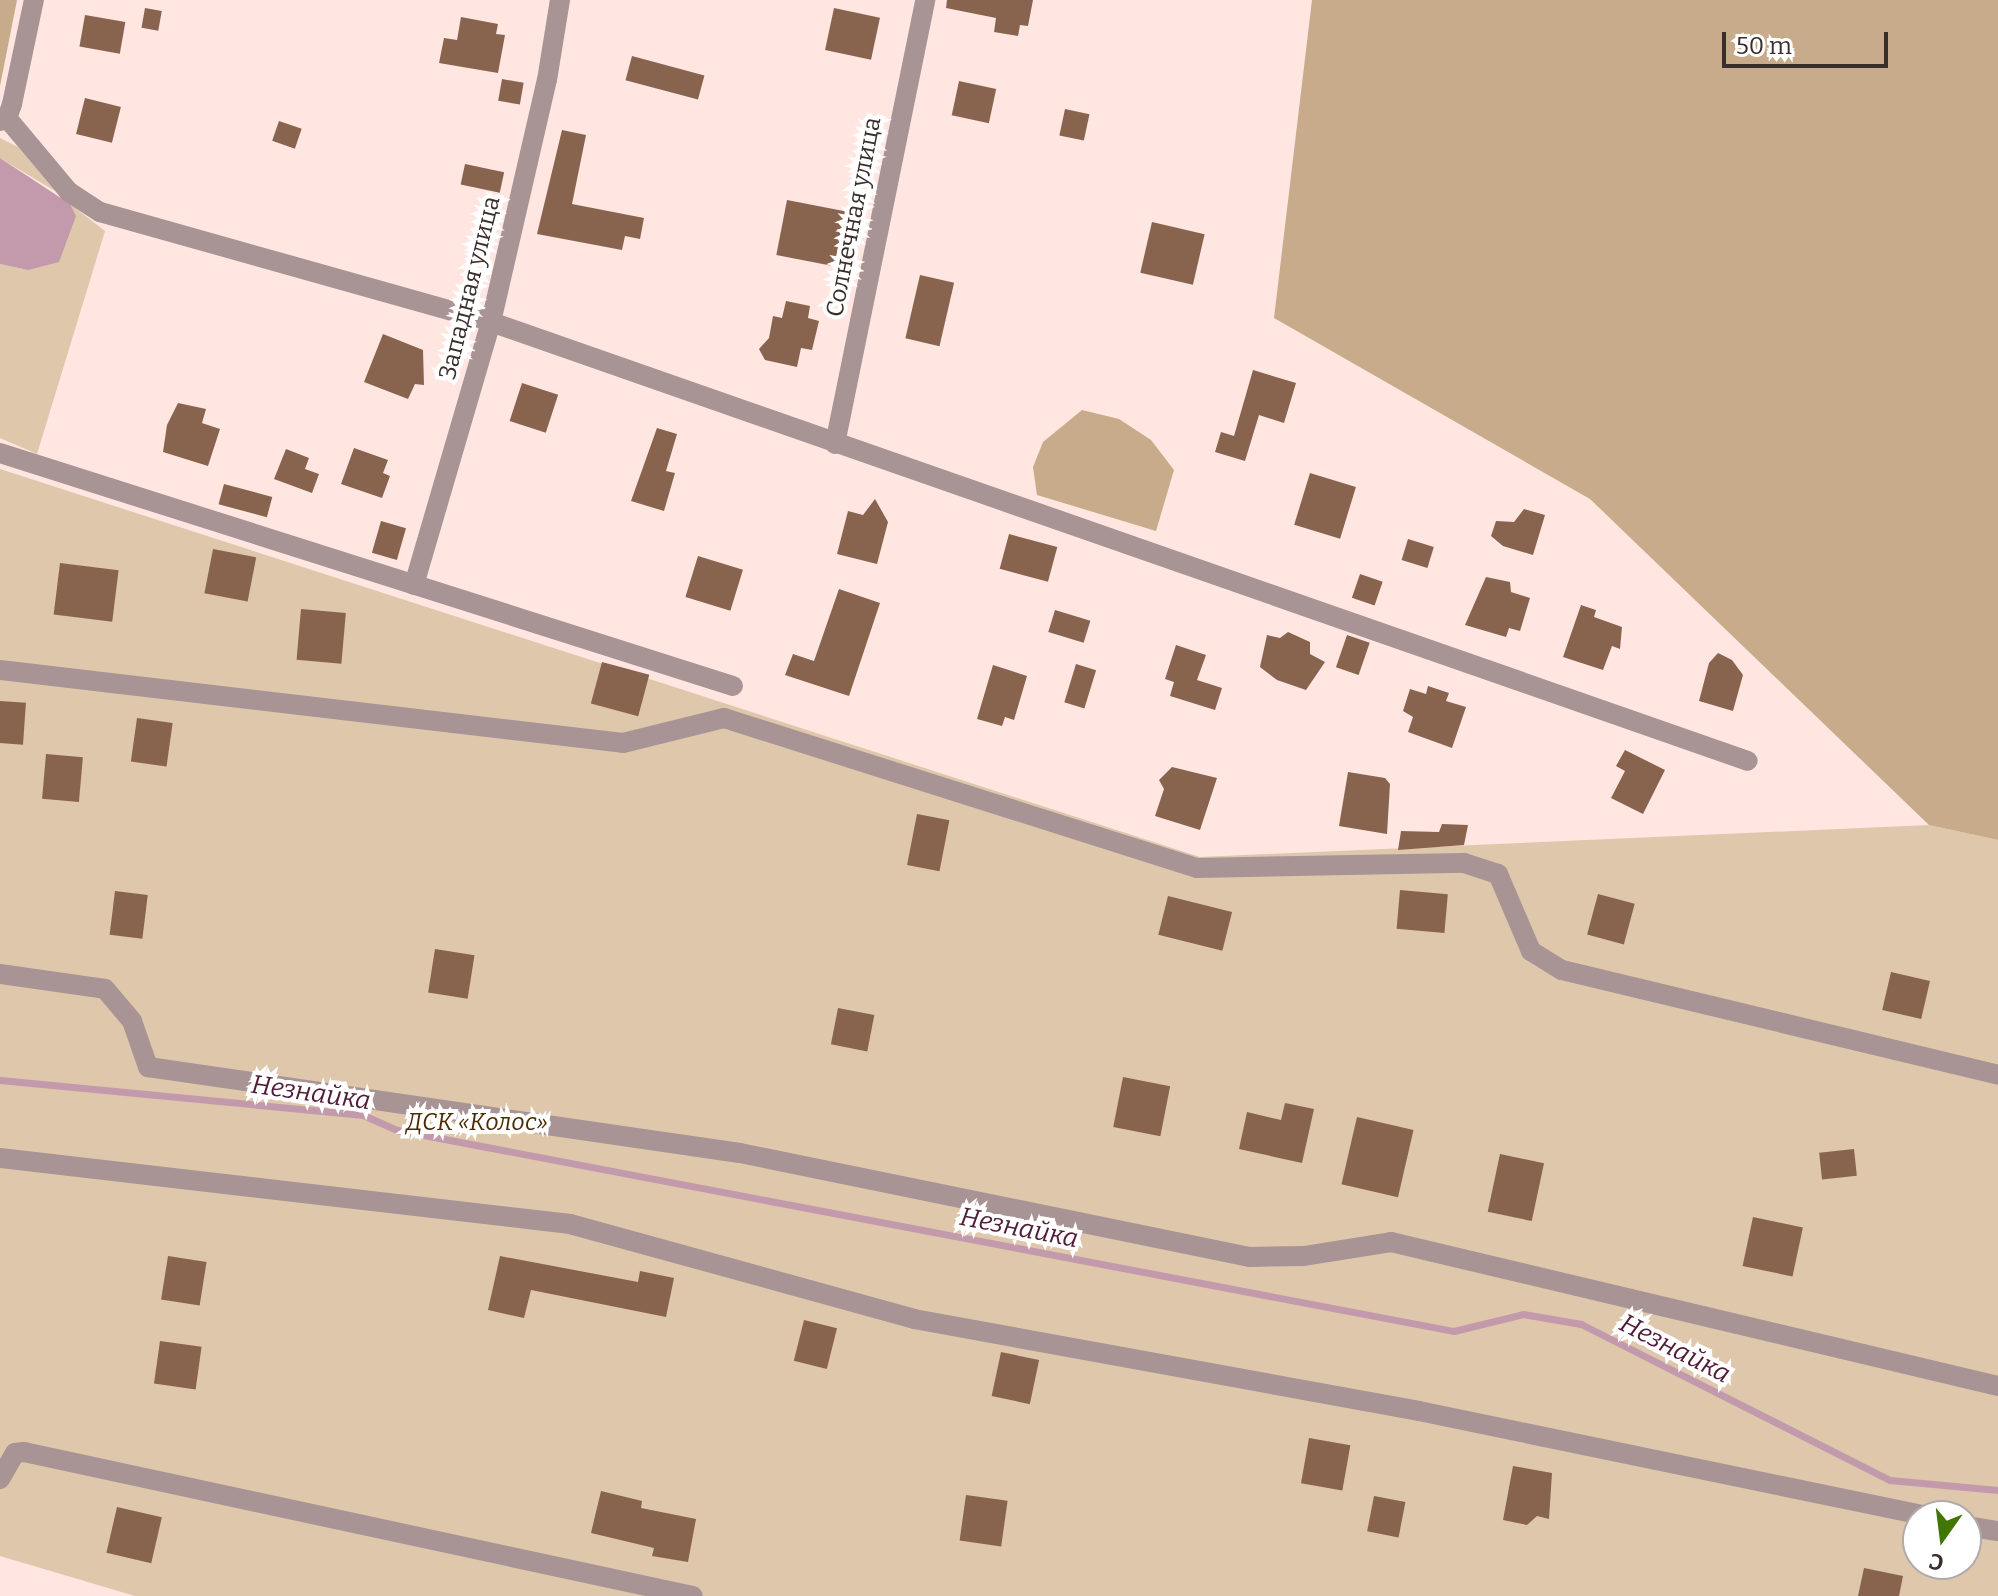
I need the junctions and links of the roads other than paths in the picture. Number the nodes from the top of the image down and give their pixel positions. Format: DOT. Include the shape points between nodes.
graph roads {
  1 [pos="34,0"];
  2 [pos="560,0"];
  3 [pos="925,0"];
  4 [pos="4,119"];
  5 [pos="491,322"];
  6 [pos="835,444"];
  7 [pos="0,453"];
  8 [pos="414,585"];
  9 [pos="0,670"];
  10 [pos="733,686"];
  11 [pos="1748,761"];
  12 [pos="0,974"];
  13 [pos="1998,1075"];
  14 [pos="0,1158"];
  15 [pos="1998,1386"];
  16 [pos="0,1479"];
  17 [pos="1902,1511"];
  18 [pos="693,1596"];
  1 -- 4 [label="street"];
  2 -- 5 [label="street, Западная улица" via="547,80"];
  3 -- 6 [label="street, Солнечная улица"];
  4 -- 5 [label="street" via="69,192 100,212"];
  5 -- 6 [label="street"];
  5 -- 8 [label="street, Западная улица"];
  6 -- 11 [label="street" via="1173,557"];
  7 -- 8 [label="street"];
  8 -- 10 [label="street"];
  9 -- 13 [label="street" via="623,743 724,718 1197,868 1464,863 1498,874 1531,951 1562,970"];
  12 -- 15 [label="street" via="105,989 132,1021 148,1067 740,1153 1250,1257 1304,1256 1391,1242"];
  14 -- 17 [label="street" via="570,1224 914,1319 1419,1411"];
  16 -- 18 [label="street" via="15,1453 24,1452"];
}
